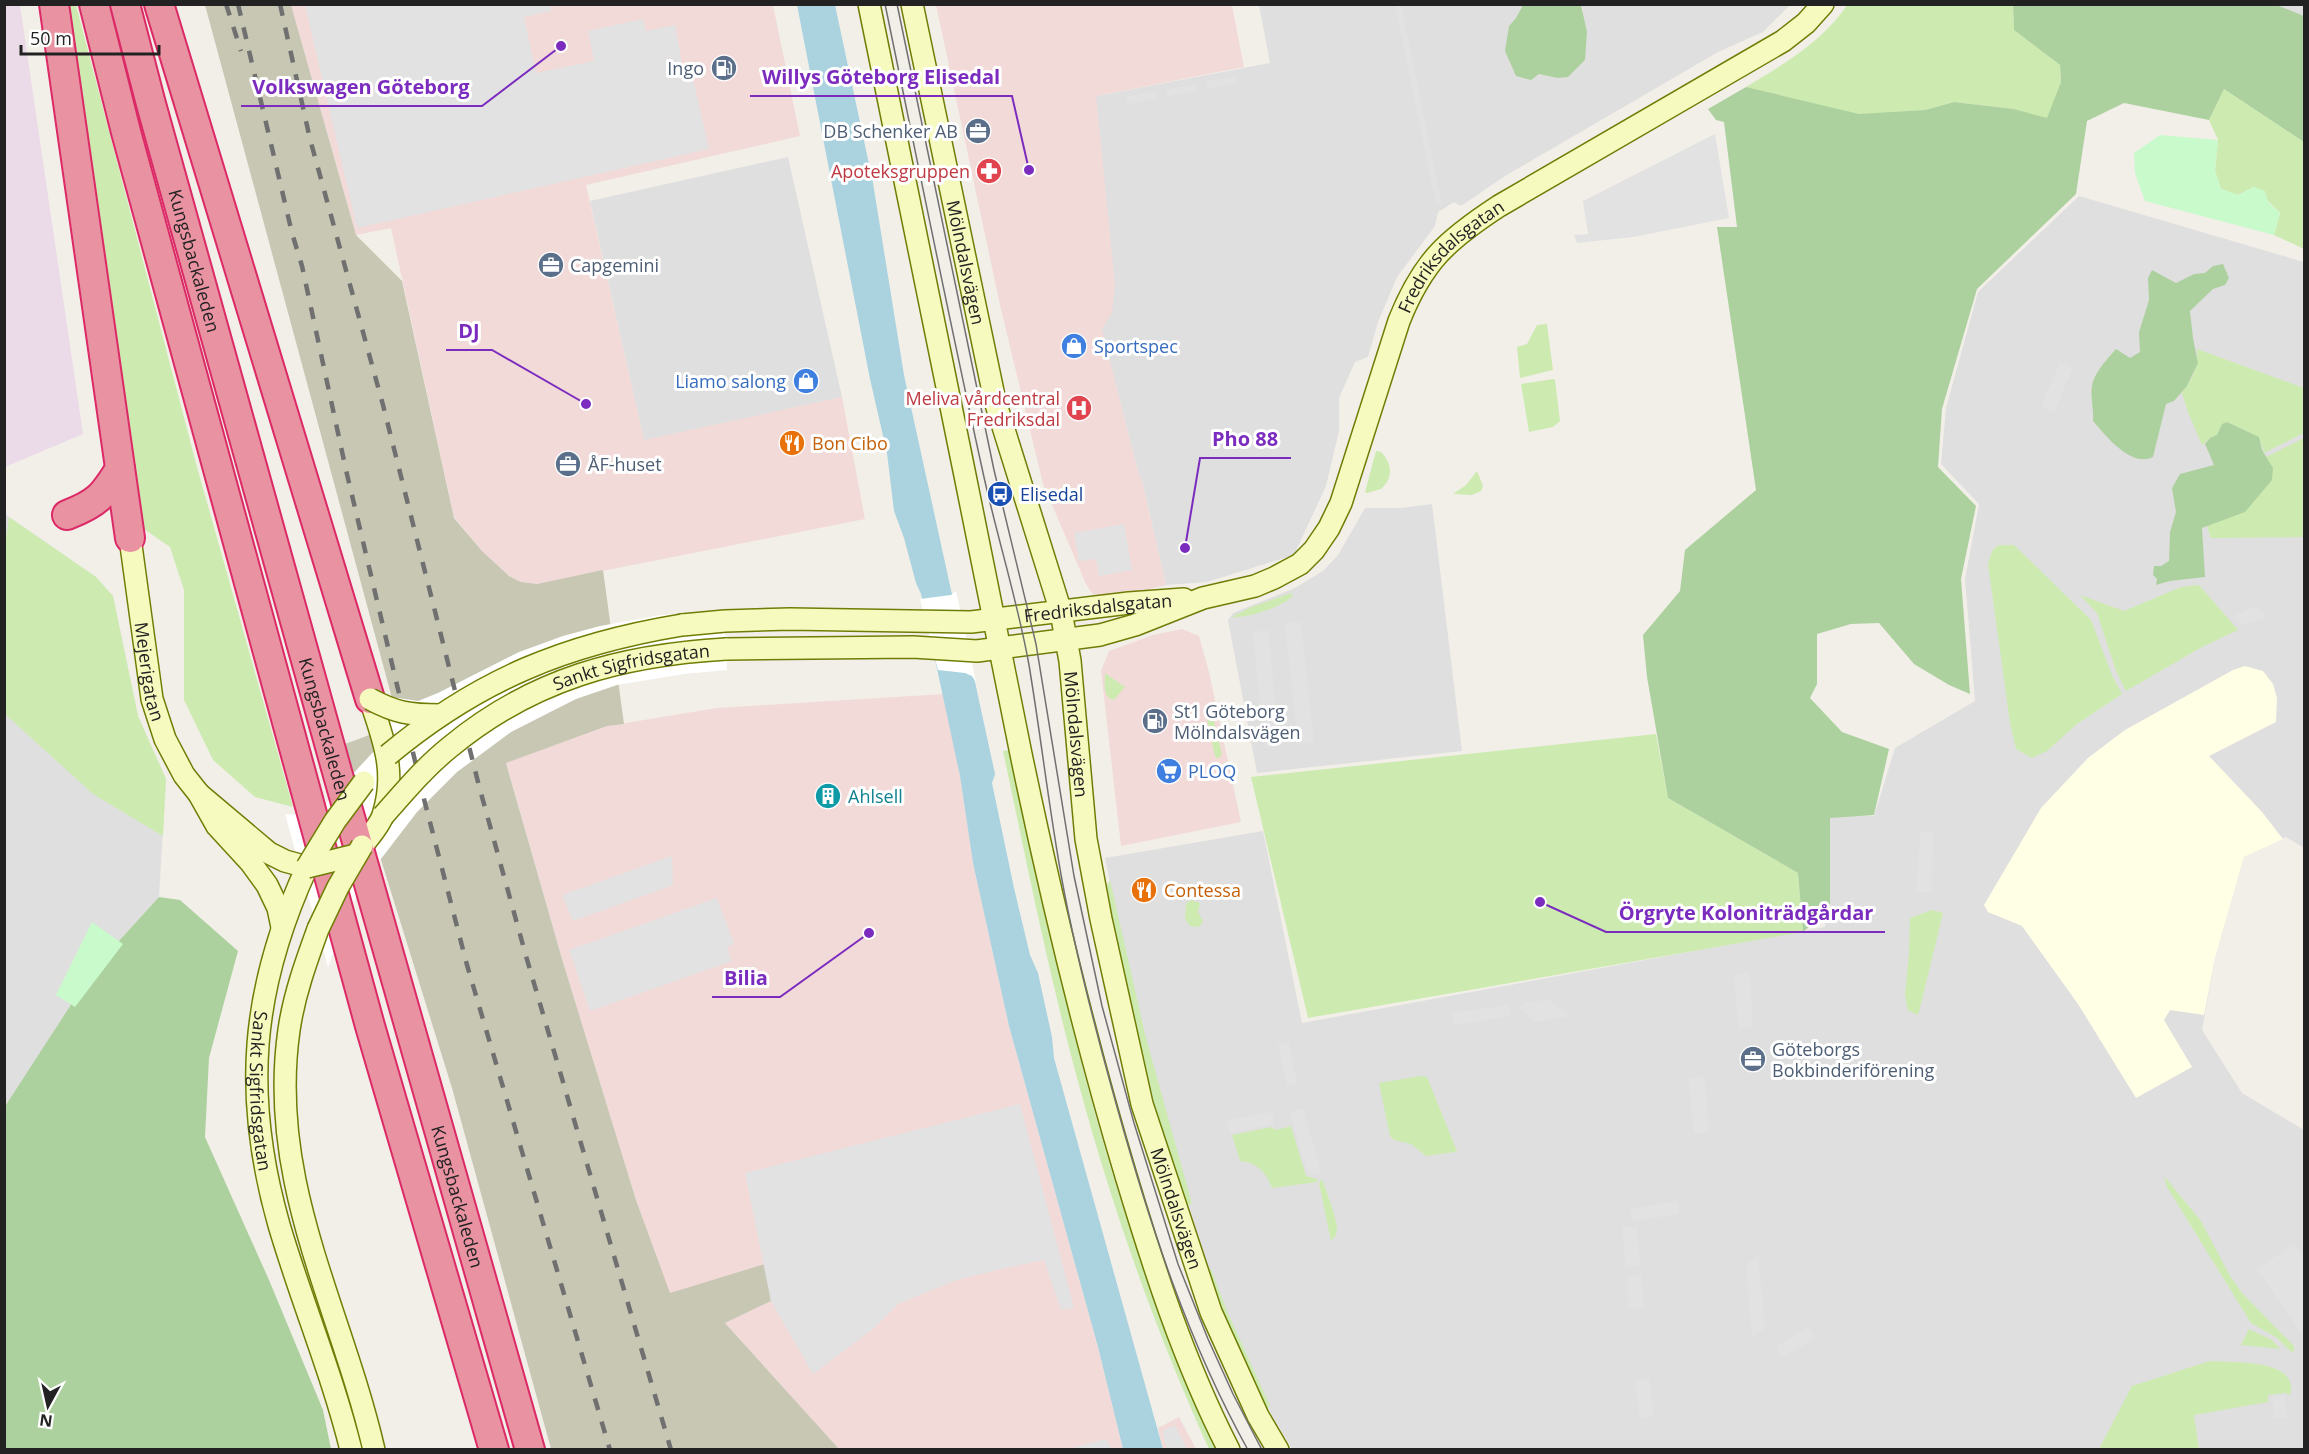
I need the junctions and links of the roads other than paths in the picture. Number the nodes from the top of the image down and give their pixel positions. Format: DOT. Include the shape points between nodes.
graph roads {
  1 [pos="54,4"];
  2 [pos="94,4"];
  3 [pos="125,4"];
  4 [pos="159,4"];
  5 [pos="869,4"];
  6 [pos="912,4"];
  7 [pos="1823,4"];
  8 [pos="120,469"];
  9 [pos="67,515"];
  10 [pos="130,538"];
  11 [pos="1203,598"];
  12 [pos="1061,612"];
  13 [pos="993,621"];
  14 [pos="1066,639"];
  15 [pos="999,649"];
  16 [pos="370,699"];
  17 [pos="440,715"];
  18 [pos="388,755"];
  19 [pos="199,794"];
  20 [pos="383,816"];
  21 [pos="356,855"];
  22 [pos="304,869"];
  23 [pos="282,927"];
  24 [pos="351,1449"];
  25 [pos="374,1449"];
  26 [pos="494,1449"];
  27 [pos="530,1449"];
  28 [pos="1228,1449"];
  29 [pos="1278,1449"];
  1 -- 8 [label="highway"];
  2 -- 26 [label="highway, Kungsbackaleden" via="370,1026"];
  3 -- 27 [label="highway, Kungsbackaleden" via="329,745"];
  4 -- 16 [label="highway"];
  5 -- 13 [label="main road, Mölndalsvägen"];
  6 -- 12 [label="main road, Mölndalsvägen" via="995,401"];
  7 -- 11 [label="main road, Fredriksdalsgatan" via="1783,41 1499,206 1443,246 1407,301 1341,503 1329,528 1300,564 1255,586"];
  8 -- 9 [label="highway" via="104,495"];
  8 -- 10 [label="highway"];
  10 -- 19 [label="main road, Mejerigatan" via="152,699 165,739"];
  11 -- 12 [label="main road, Fredriksdalsgatan"];
  11 -- 14 [label="main road, Fredriksdalsgatan" via="1126,628"];
  12 -- 13 [label="main road, Fredriksdalsgatan"];
  12 -- 14 [label="main road, Mölndalsvägen"];
  13 -- 15 [label="main road, Mölndalsvägen"];
  13 -- 17 [label="main road, Sankt Sigfridsgatan, bridge" via="725,621 629,634 571,650 492,684"];
  14 -- 15 [label="main road, Fredriksdalsgatan"];
  14 -- 29 [label="main road, Mölndalsvägen" via="1086,839 1142,1104 1210,1312 1258,1416"];
  15 -- 20 [label="main road, Sankt Sigfridsgatan, bridge" via="726,649 630,660 578,674 494,716 450,747"];
  15 -- 28 [label="main road, Mölndalsvägen" via="1051,899 1094,1070 1165,1303"];
  16 -- 17 [label="main road, bridge" via="392,711"];
  16 -- 18 [label="main road, Sankt Sigfridsgatan"];
  17 -- 18 [label="main road, Sankt Sigfridsgatan, bridge"];
  18 -- 20 [label="main road, Sankt Sigfridsgatan" via="390,769"];
  18 -- 22 [label="main road, Sankt Sigfridsgatan, bridge" via="347,803"];
  19 -- 22 [label="main road, Mejerigatan" via="269,853"];
  19 -- 23 [label="main road, Mejerigatan" via="217,826 267,885"];
  20 -- 21 [label="main road, Sankt Sigfridsgatan, bridge"];
  21 -- 22 [label="main road, bridge"];
  21 -- 25 [label="main road, Sankt Sigfridsgatan, bridge" via="318,929 299,985 289,1030 286,1132 303,1219"];
  22 -- 23 [label="main road, Sankt Sigfridsgatan"];
  23 -- 24 [label="main road, Sankt Sigfridsgatan" via="264,993 258,1038 260,1137 279,1225"];
}
